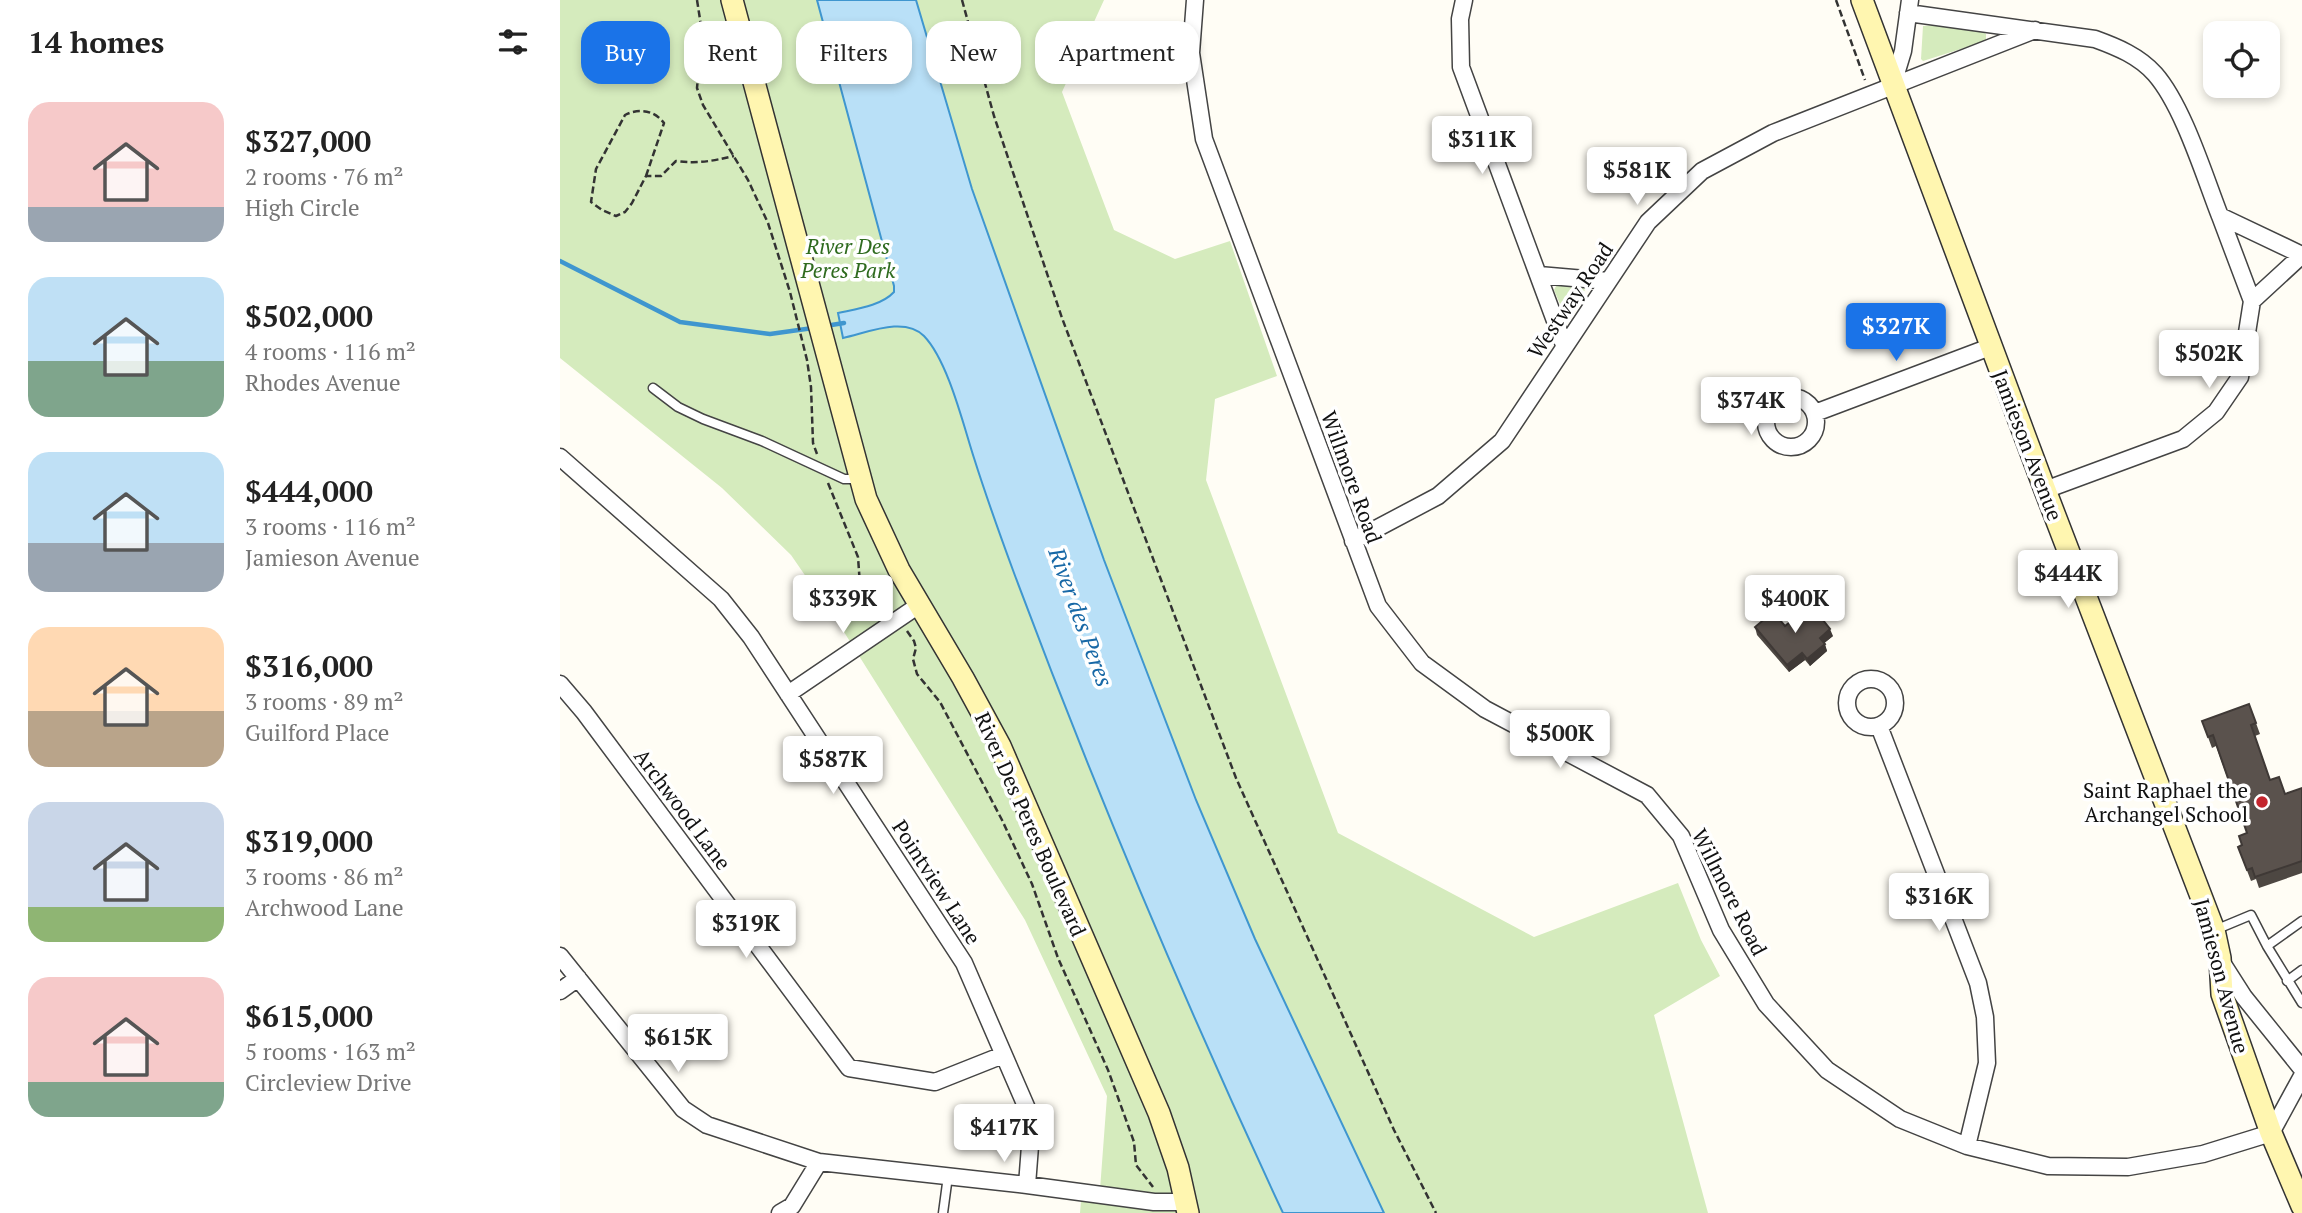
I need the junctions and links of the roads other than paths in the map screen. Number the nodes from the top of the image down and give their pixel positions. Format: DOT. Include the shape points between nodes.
graph roads {
  1 [pos="732,0"];
  2 [pos="1195,0"];
  3 [pos="1464,0"];
  4 [pos="1862,0"];
  5 [pos="1909,6"];
  6 [pos="2035,30"];
  7 [pos="1893,84"];
  8 [pos="2220,216"];
  9 [pos="2302,255"];
  10 [pos="1539,275"];
  11 [pos="1608,281"];
  12 [pos="2252,301"];
  13 [pos="1564,345"];
  14 [pos="1990,347"];
  15 [pos="653,388"];
  16 [pos="1815,413"];
  17 [pos="560,457"];
  18 [pos="859,479"];
  19 [pos="2045,490"];
  20 [pos="1353,541"];
  21 [pos="919,605"];
  22 [pos="560,684"];
  23 [pos="788,694"];
  24 [pos="1879,726"];
  25 [pos="2302,921"];
  26 [pos="2214,930"];
  27 [pos="2267,946"];
  28 [pos="560,956"];
  29 [pos="2220,958"];
  30 [pos="2302,970"];
  31 [pos="578,978"];
  32 [pos="2287,981"];
  33 [pos="560,991"];
  34 [pos="2302,1003"];
  35 [pos="1003,1055"];
  36 [pos="2302,1069"];
  37 [pos="2302,1076"];
  38 [pos="2271,1133"];
  39 [pos="1967,1146"];
  40 [pos="818,1162"];
  41 [pos="948,1176"];
  42 [pos="1027,1185"];
  43 [pos="2302,1206"];
  44 [pos="1187,1208"];
  45 [pos="780,1213"];
  46 [pos="943,1213"];
  1 -- 18 [label="main road, River Des Peres Boulevard" via="817,357"];
  2 -- 20 [label="street, Willmore Road" via="1191,53 1203,139"];
  3 -- 10 [label="street" via="1461,67"];
  4 -- 7 [label="main road, Jamieson Avenue"];
  5 -- 6 [label="street, Westway Road"];
  5 -- 7 [label="street"];
  6 -- 7 [label="street, Westway Road"];
  6 -- 8 [label="street, Westway Road" via="2116,46 2154,73 2176,107"];
  7 -- 11 [label="street, Westway Road" via="1773,133 1702,171 1648,222"];
  7 -- 14 [label="main road, Jamieson Avenue"];
  8 -- 9 [label="street"];
  8 -- 12 [label="street, Westway Road"];
  9 -- 12 [label="street"];
  10 -- 11 [label="street"];
  10 -- 13 [label="street"];
  11 -- 13 [label="street, Westway Road"];
  12 -- 19 [label="street" via="2240,377 2216,411 2183,439"];
  13 -- 20 [label="street, Westway Road" via="1502,441 1438,496"];
  14 -- 16 [label="street"];
  14 -- 19 [label="main road, Jamieson Avenue"];
  15 -- 18 [label="lane" via="703,419 844,479"];
  17 -- 23 [label="street, Pointview Lane" via="721,599"];
  18 -- 21 [label="main road, River Des Peres Boulevard" via="879,530"];
  19 -- 26 [label="main road, Jamieson Avenue"];
  20 -- 39 [label="street, Willmore Road" via="1378,606 1422,663 1485,709 1647,795 1681,836 1721,930 1766,1004 1828,1070 1900,1119"];
  21 -- 23 [label="street"];
  21 -- 44 [label="main road, River Des Peres Boulevard" via="1012,771 1159,1112"];
  22 -- 35 [label="street, Archwood Lane" via="849,1068 935,1082"];
  23 -- 35 [label="street, Pointview Lane" via="964,963"];
  24 -- 39 [label="street" via="1978,983 1987,1063"];
  25 -- 27 [label="lane"];
  26 -- 27 [label="lane" via="2251,915"];
  26 -- 29 [label="main road, Jamieson Avenue"];
  27 -- 32 [label="lane"];
  28 -- 31 [label="street"];
  29 -- 36 [label="street" via="2244,997"];
  29 -- 38 [label="main road, Jamieson Avenue" via="2222,994"];
  30 -- 32 [label="lane"];
  31 -- 33 [label="street"];
  31 -- 40 [label="street" via="683,1109 707,1125"];
  32 -- 34 [label="lane"];
  35 -- 42 [label="street, Pointview Lane" via="1032,1120"];
  37 -- 38 [label="street"];
  38 -- 39 [label="street, Willmore Road" via="2203,1154 2127,1167 2049,1166"];
  38 -- 43 [label="main road, Jamieson Avenue"];
  40 -- 41 [label="street"];
  40 -- 45 [label="street" via="792,1206"];
  41 -- 42 [label="street"];
  41 -- 46 [label="lane"];
  42 -- 44 [label="street"];
}
